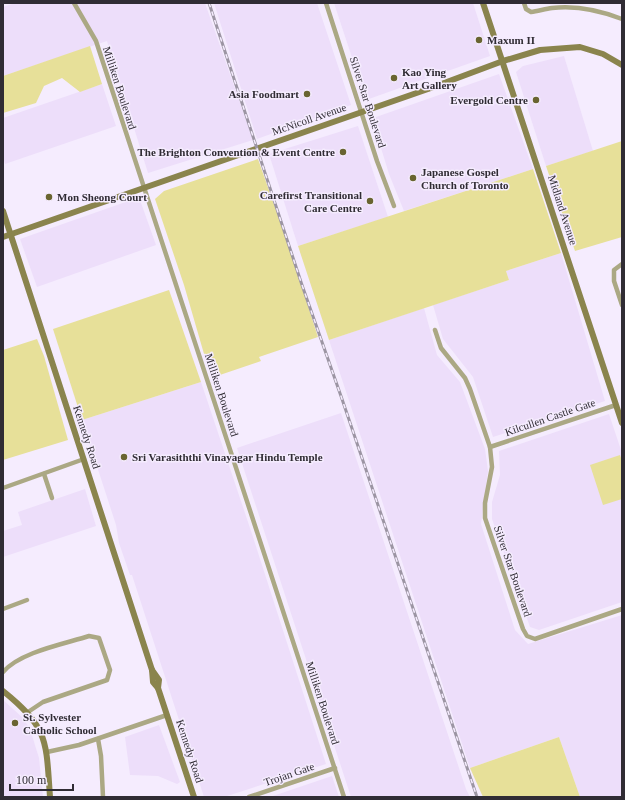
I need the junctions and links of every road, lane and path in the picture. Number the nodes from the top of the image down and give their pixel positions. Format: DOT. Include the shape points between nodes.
graph roads {
  1 [pos="74,3"];
  2 [pos="326,3"];
  3 [pos="483,3"];
  4 [pos="524,3"];
  5 [pos="622,19"];
  6 [pos="503,61"];
  7 [pos="622,65"];
  8 [pos="361,112"];
  9 [pos="143,187"];
  10 [pos="394,206"];
  11 [pos="3,211"];
  12 [pos="11,234"];
  13 [pos="3,236"];
  14 [pos="622,264"];
  15 [pos="622,305"];
  16 [pos="435,330"];
  17 [pos="616,405"];
  18 [pos="622,423"];
  19 [pos="490,447"];
  20 [pos="84,460"];
  21 [pos="44,474"];
  22 [pos="3,488"];
  23 [pos="52,498"];
  24 [pos="27,600"];
  25 [pos="3,609"];
  26 [pos="622,609"];
  27 [pos="3,672"];
  28 [pos="3,691"];
  29 [pos="28,712"];
  30 [pos="167,715"];
  31 [pos="98,739"];
  32 [pos="47,752"];
  33 [pos="335,768"];
  34 [pos="50,797"];
  35 [pos="102,797"];
  36 [pos="194,797"];
  37 [pos="250,797"];
  38 [pos="344,797"];
  1 -- 9 [label="street, Milliken Boulevard" via="96,41"];
  2 -- 8 [label="street, Silver Star Boulevard"];
  3 -- 6 [label="main road, Midland Avenue"];
  4 -- 5 [label="street" via="531,12 550,8 579,8"];
  6 -- 7 [label="main road, McNicoll Avenue" via="550,48 580,47 603,54"];
  6 -- 8 [label="main road, McNicoll Avenue"];
  6 -- 17 [label="main road, Midland Avenue"];
  8 -- 9 [label="main road, McNicoll Avenue"];
  8 -- 10 [label="street, Silver Star Boulevard"];
  9 -- 12 [label="main road, McNicoll Avenue"];
  9 -- 33 [label="street, Milliken Boulevard"];
  11 -- 12 [label="main road, Kennedy Road"];
  12 -- 13 [label="main road, McNicoll Avenue"];
  12 -- 20 [label="main road, Kennedy Road"];
  14 -- 15 [label="street" via="614,270 613,278"];
  16 -- 19 [label="street, Silver Star Boulevard" via="441,348 465,378"];
  17 -- 18 [label="main road, Midland Avenue"];
  17 -- 19 [label="street, Kilcullen Castle Gate"];
  19 -- 26 [label="street, Silver Star Boulevard" via="492,467 485,503 485,518 527,636 535,639"];
  20 -- 21 [label="street"];
  20 -- 30 [label="main road, Kennedy Road" via="152,670 152,677"];
  21 -- 22 [label="street"];
  21 -- 23 [label="street"];
  24 -- 25 [label="street"];
  27 -- 29 [label="street" via="11,663 24,657 89,636 99,638 110,670 107,680 43,702"];
  28 -- 29 [label="main road"];
  29 -- 32 [label="main road" via="42,734"];
  30 -- 31 [label="street"];
  30 -- 36 [label="main road, Kennedy Road"];
  31 -- 32 [label="street"];
  31 -- 35 [label="street"];
  32 -- 34 [label="main road"];
  33 -- 37 [label="street, Trojan Gate"];
  33 -- 38 [label="street, Milliken Boulevard"];
}
